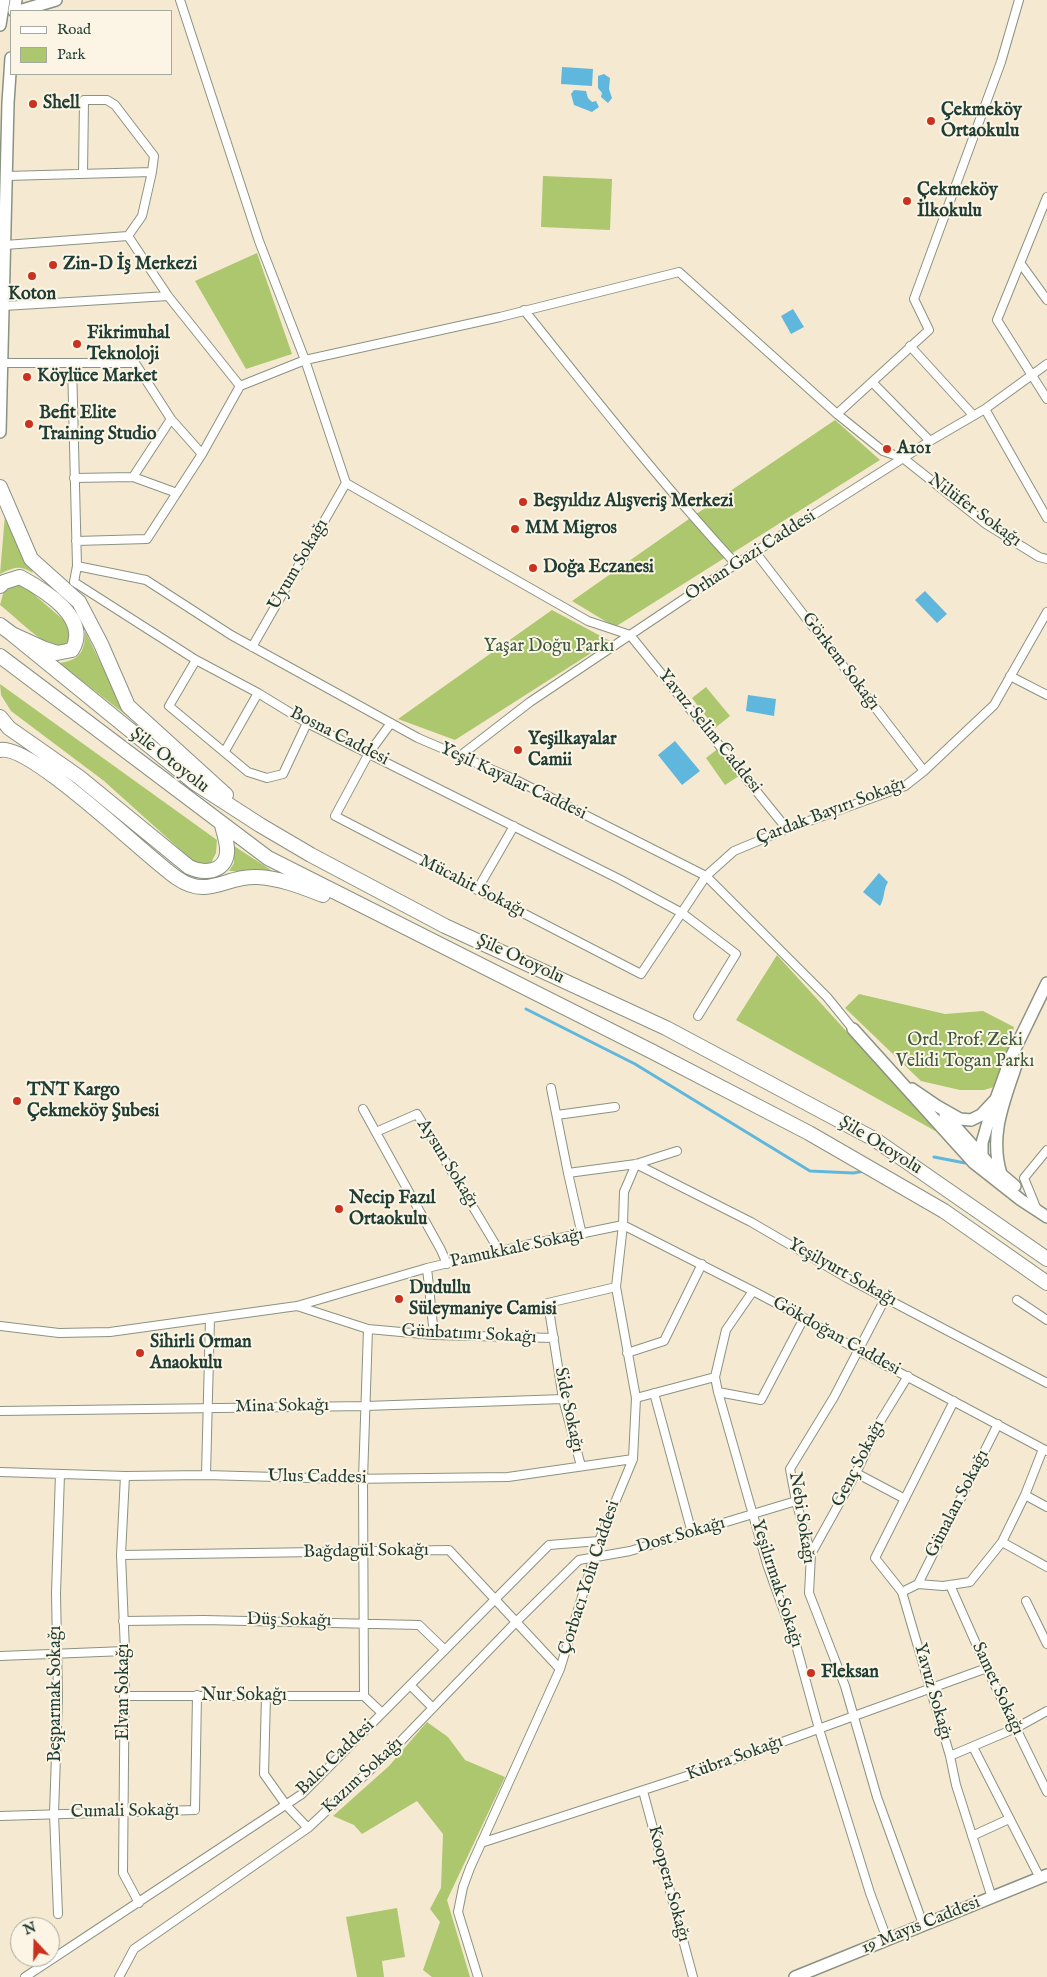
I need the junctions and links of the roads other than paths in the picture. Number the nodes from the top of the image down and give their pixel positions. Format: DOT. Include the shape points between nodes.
graph roads {
  1 [pos="15,0"];
  2 [pos="56,0"];
  3 [pos="180,0"];
  4 [pos="1019,0"];
  5 [pos="8,7"];
  6 [pos="22,10"];
  7 [pos="0,25"];
  8 [pos="10,73"];
  9 [pos="152,172"];
  10 [pos="83,174"];
  11 [pos="6,176"];
  12 [pos="1046,200"];
  13 [pos="2,218"];
  14 [pos="128,236"];
  15 [pos="2,248"];
  16 [pos="1020,264"];
  17 [pos="168,296"];
  18 [pos="1047,300"];
  19 [pos="4,306"];
  20 [pos="524,310"];
  21 [pos="910,346"];
  22 [pos="305,360"];
  23 [pos="2,363"];
  24 [pos="72,363"];
  25 [pos="1047,364"];
  26 [pos="1032,375"];
  27 [pos="873,383"];
  28 [pos="240,386"];
  29 [pos="1047,399"];
  30 [pos="985,409"];
  31 [pos="837,414"];
  32 [pos="972,415"];
  33 [pos="171,419"];
  34 [pos="0,432"];
  35 [pos="930,441"];
  36 [pos="202,454"];
  37 [pos="903,458"];
  38 [pos="133,477"];
  39 [pos="74,478"];
  40 [pos="346,483"];
  41 [pos="0,487"];
  42 [pos="176,493"];
  43 [pos="1047,518"];
  44 [pos="76,541"];
  45 [pos="756,553"];
  46 [pos="1047,559"];
  47 [pos="736,564"];
  48 [pos="77,566"];
  49 [pos="0,586"];
  50 [pos="1047,612"];
  51 [pos="0,625"];
  52 [pos="12,634"];
  53 [pos="630,635"];
  54 [pos="252,647"];
  55 [pos="5,660"];
  56 [pos="196,660"];
  57 [pos="1010,676"];
  58 [pos="258,693"];
  59 [pos="1047,695"];
  60 [pos="0,717"];
  61 [pos="307,723"];
  62 [pos="391,723"];
  63 [pos="0,750"];
  64 [pos="225,751"];
  65 [pos="369,753"];
  66 [pos="460,756"];
  67 [pos="924,771"];
  68 [pos="222,825"];
  69 [pos="260,826"];
  70 [pos="514,826"];
  71 [pos="787,828"];
  72 [pos="706,876"];
  73 [pos="477,890"];
  74 [pos="682,913"];
  75 [pos="388,920"];
  76 [pos="1047,983"];
  77 [pos="698,1016"];
  78 [pos="853,1029"];
  79 [pos="1019,1040"];
  80 [pos="894,1077"];
  81 [pos="551,1088"];
  82 [pos="996,1099"];
  83 [pos="615,1107"];
  84 [pos="938,1107"];
  85 [pos="363,1109"];
  86 [pos="557,1115"];
  87 [pos="935,1120"];
  88 [pos="376,1132"];
  89 [pos="996,1135"];
  90 [pos="977,1144"];
  91 [pos="1047,1150"];
  92 [pos="677,1151"];
  93 [pos="978,1160"];
  94 [pos="636,1164"];
  95 [pos="568,1173"];
  96 [pos="1001,1174"];
  97 [pos="1043,1215"];
  98 [pos="623,1226"];
  99 [pos="582,1235"];
  100 [pos="500,1252"];
  101 [pos="1047,1259"];
  102 [pos="447,1264"];
  103 [pos="702,1264"];
  104 [pos="427,1268"];
  105 [pos="1047,1283"];
  106 [pos="616,1287"];
  107 [pos="753,1291"];
  108 [pos="886,1297"];
  109 [pos="1017,1300"];
  110 [pos="297,1306"];
  111 [pos="210,1318"];
  112 [pos="804,1318"];
  113 [pos="1047,1320"];
  114 [pos="0,1326"];
  115 [pos="368,1329"];
  116 [pos="434,1335"];
  117 [pos="554,1338"];
  118 [pos="858,1351"];
  119 [pos="627,1353"];
  120 [pos="908,1376"];
  121 [pos="715,1378"];
  122 [pos="1047,1383"];
  123 [pos="718,1392"];
  124 [pos="654,1393"];
  125 [pos="636,1398"];
  126 [pos="563,1399"];
  127 [pos="954,1401"];
  128 [pos="366,1406"];
  129 [pos="208,1408"];
  130 [pos="0,1411"];
  131 [pos="998,1424"];
  132 [pos="1045,1450"];
  133 [pos="632,1459"];
  134 [pos="581,1466"];
  135 [pos="0,1472"];
  136 [pos="856,1473"];
  137 [pos="60,1474"];
  138 [pos="206,1475"];
  139 [pos="125,1476"];
  140 [pos="363,1479"];
  141 [pos="1024,1495"];
  142 [pos="905,1499"];
  143 [pos="796,1501"];
  144 [pos="1047,1507"];
  145 [pos="754,1514"];
  146 [pos="692,1532"];
  147 [pos="599,1540"];
  148 [pos="1002,1542"];
  149 [pos="363,1552"];
  150 [pos="811,1554"];
  151 [pos="121,1555"];
  152 [pos="593,1558"];
  153 [pos="1047,1567"];
  154 [pos="918,1584"];
  155 [pos="950,1585"];
  156 [pos="902,1592"];
  157 [pos="495,1599"];
  158 [pos="1026,1601"];
  159 [pos="124,1621"];
  160 [pos="516,1622"];
  161 [pos="363,1623"];
  162 [pos="1047,1644"];
  163 [pos="445,1650"];
  164 [pos="124,1651"];
  165 [pos="57,1654"];
  166 [pos="0,1656"];
  167 [pos="987,1668"];
  168 [pos="560,1670"];
  169 [pos="410,1685"];
  170 [pos="930,1688"];
  171 [pos="124,1696"];
  172 [pos="197,1696"];
  173 [pos="266,1696"];
  174 [pos="364,1696"];
  175 [pos="433,1708"];
  176 [pos="1047,1711"];
  177 [pos="382,1714"];
  178 [pos="854,1716"];
  179 [pos="1016,1728"];
  180 [pos="819,1729"];
  181 [pos="973,1747"];
  182 [pos="950,1756"];
  183 [pos="643,1791"];
  184 [pos="1047,1792"];
  185 [pos="286,1804"];
  186 [pos="123,1812"];
  187 [pos="54,1814"];
  188 [pos="0,1816"];
  189 [pos="1010,1819"];
  190 [pos="308,1828"];
  191 [pos="972,1836"];
  192 [pos="482,1843"];
  193 [pos="1043,1877"];
  194 [pos="992,1898"];
  195 [pos="139,1903"];
  196 [pos="58,1914"];
  197 [pos="924,1924"];
  198 [pos="887,1939"];
  199 [pos="25,1977"];
  200 [pos="119,1977"];
  201 [pos="478,1977"];
  202 [pos="693,1977"];
  203 [pos="795,1977"];
  1 -- 5 [label="street"];
  2 -- 6 [label="street"];
  3 -- 22 [label="street" via="259,242"];
  4 -- 21 [label="street" via="1001,62 914,299 929,330"];
  5 -- 7 [label="street"];
  8 -- 11 [label="street"];
  9 -- 10 [label="street"];
  9 -- 10 [label="street" via="154,156 115,105 107,100 84,100"];
  9 -- 14 [label="street" via="142,216"];
  10 -- 11 [label="street"];
  11 -- 13 [label="street"];
  12 -- 16 [label="street"];
  13 -- 15 [label="street"];
  14 -- 15 [label="street"];
  14 -- 17 [label="street"];
  15 -- 19 [label="street"];
  16 -- 18 [label="street"];
  16 -- 26 [label="street" via="997,320"];
  17 -- 19 [label="street"];
  17 -- 28 [label="street"];
  19 -- 23 [label="street"];
  20 -- 22 [label="street"];
  20 -- 31 [label="street, Nilüfer Sokağı" via="679,272"];
  20 -- 47 [label="street" via="694,520"];
  21 -- 27 [label="street"];
  21 -- 32 [label="street"];
  22 -- 28 [label="street"];
  22 -- 40 [label="street"];
  23 -- 24 [label="street"];
  23 -- 34 [label="street"];
  24 -- 33 [label="street" via="135,363"];
  24 -- 39 [label="street, Bosna Caddesi"];
  25 -- 26 [label="street, Orhan Gazi Caddesi"];
  26 -- 29 [label="street"];
  26 -- 30 [label="street, Orhan Gazi Caddesi"];
  27 -- 31 [label="street"];
  27 -- 35 [label="street"];
  28 -- 36 [label="street"];
  30 -- 32 [label="street, Orhan Gazi Caddesi"];
  30 -- 43 [label="street"];
  31 -- 37 [label="street, Nilüfer Sokağı" via="883,451"];
  32 -- 35 [label="street, Orhan Gazi Caddesi"];
  33 -- 36 [label="street"];
  33 -- 38 [label="street"];
  35 -- 37 [label="street, Orhan Gazi Caddesi"];
  36 -- 42 [label="street"];
  37 -- 45 [label="street, Orhan Gazi Caddesi"];
  37 -- 46 [label="street, Nilüfer Sokağı" via="986,524"];
  38 -- 39 [label="street"];
  38 -- 42 [label="street"];
  39 -- 44 [label="street, Bosna Caddesi"];
  40 -- 53 [label="street" via="588,621"];
  40 -- 54 [label="street, Uyum Sokağı"];
  41 -- 69 [label="highway" via="31,559 79,602 128,706"];
  42 -- 44 [label="street" via="147,539"];
  44 -- 48 [label="street, Bosna Caddesi"];
  45 -- 47 [label="street, Orhan Gazi Caddesi"];
  45 -- 67 [label="street, Görkem Sokağı"];
  47 -- 53 [label="street, Orhan Gazi Caddesi"];
  48 -- 54 [label="street, Yeşil Kayalar Caddesi" via="146,580"];
  48 -- 56 [label="street, Bosna Caddesi" via="74,582"];
  49 -- 52 [label="highway" via="20,577 31,583 68,612 78,633 72,650 57,653"];
  50 -- 57 [label="street, Çardak Bayırı Sokağı"];
  51 -- 52 [label="highway"];
  52 -- 69 [label="highway, Şile Otoyolu" via="195,783"];
  53 -- 66 [label="street, Orhan Gazi Caddesi" via="530,702"];
  53 -- 71 [label="street, Yavuz Selim Caddesi"];
  54 -- 62 [label="street, Yeşil Kayalar Caddesi"];
  55 -- 68 [label="highway, Şile Otoyolu"];
  56 -- 58 [label="street, Bosna Caddesi"];
  56 -- 64 [label="street" via="169,706"];
  57 -- 59 [label="street"];
  57 -- 67 [label="street, Çardak Bayırı Sokağı" via="994,705"];
  58 -- 61 [label="street, Bosna Caddesi"];
  58 -- 64 [label="street"];
  60 -- 68 [label="highway" via="9,728 79,777 198,872 211,871 222,865 227,855 227,844"];
  61 -- 64 [label="street" via="282,774 267,778 248,772"];
  61 -- 65 [label="street, Bosna Caddesi"];
  62 -- 65 [label="street, Mücahit Sokağı"];
  62 -- 66 [label="street, Yeşil Kayalar Caddesi"];
  63 -- 75 [label="highway" via="6,748 30,760 67,786 177,879 193,887 212,887 256,877 294,884"];
  65 -- 70 [label="street, Bosna Caddesi"];
  65 -- 73 [label="street, Mücahit Sokağı" via="335,816"];
  66 -- 72 [label="street, Yeşil Kayalar Caddesi" via="514,779"];
  67 -- 71 [label="street, Çardak Bayırı Sokağı" via="905,786"];
  68 -- 75 [label="highway, Şile Otoyolu" via="268,858"];
  69 -- 101 [label="highway, Şile Otoyolu" via="445,926 666,1028 874,1139"];
  70 -- 73 [label="street"];
  70 -- 74 [label="street, Bosna Caddesi"];
  71 -- 72 [label="street, Çardak Bayırı Sokağı" via="734,850"];
  72 -- 74 [label="street, Çardak Bayırı Sokağı"];
  72 -- 78 [label="street, Yeşil Kayalar Caddesi" via="827,997"];
  73 -- 74 [label="street, Mücahit Sokağı" via="641,974"];
  74 -- 77 [label="street, Bosna Caddesi" via="736,954"];
  75 -- 105 [label="highway, Şile Otoyolu" via="817,1137 944,1212"];
  76 -- 79 [label="street"];
  78 -- 80 [label="street, Yeşil Kayalar Caddesi"];
  79 -- 82 [label="street"];
  79 -- 89 [label="street" via="1019,1057"];
  80 -- 84 [label="street"];
  80 -- 87 [label="street"];
  81 -- 86 [label="street"];
  82 -- 84 [label="street" via="981,1115 971,1120 960,1119"];
  82 -- 90 [label="street"];
  83 -- 86 [label="street"];
  84 -- 90 [label="street"];
  85 -- 88 [label="street"];
  86 -- 95 [label="street"];
  87 -- 90 [label="street" via="943,1123 962,1143"];
  87 -- 93 [label="street"];
  88 -- 100 [label="street, Aysun Sokağı" via="417,1114"];
  88 -- 102 [label="street"];
  89 -- 90 [label="street"];
  89 -- 96 [label="street" via="995,1148"];
  90 -- 93 [label="street"];
  91 -- 97 [label="street" via="1024,1178"];
  92 -- 94 [label="street"];
  93 -- 96 [label="street"];
  93 -- 97 [label="street" via="985,1172"];
  94 -- 95 [label="street"];
  94 -- 98 [label="street, Çorbacı Yolu Caddesi" via="624,1192"];
  94 -- 108 [label="street, Yeşilyurt Sokağı" via="751,1222"];
  95 -- 99 [label="street"];
  96 -- 97 [label="street"];
  98 -- 99 [label="street, Pamukkale Sokağı"];
  98 -- 103 [label="street, Gökdoğan Caddesi"];
  98 -- 106 [label="street, Çorbacı Yolu Caddesi"];
  99 -- 100 [label="street, Pamukkale Sokağı" via="526,1244"];
  100 -- 102 [label="street, Pamukkale Sokağı"];
  102 -- 104 [label="street, Pamukkale Sokağı"];
  103 -- 107 [label="street, Gökdoğan Caddesi"];
  103 -- 119 [label="street" via="664,1341"];
  104 -- 110 [label="street, Pamukkale Sokağı"];
  104 -- 116 [label="street"];
  106 -- 117 [label="street, Side Sokağı" via="548,1303"];
  106 -- 119 [label="street, Çorbacı Yolu Caddesi"];
  107 -- 112 [label="street, Gökdoğan Caddesi"];
  107 -- 121 [label="street, Yeşilırmak Sokağı" via="726,1330"];
  108 -- 118 [label="street, Nebi Sokağı"];
  108 -- 122 [label="street, Yeşilyurt Sokağı"];
  109 -- 113 [label="street"];
  110 -- 111 [label="street, Günbatımı Sokağı"];
  110 -- 115 [label="street, Günbatımı Sokağı"];
  111 -- 114 [label="street, Günbatımı Sokağı" via="110,1332 60,1333"];
  111 -- 129 [label="street"];
  112 -- 118 [label="street, Gökdoğan Caddesi"];
  112 -- 123 [label="street" via="761,1400"];
  115 -- 116 [label="street, Günbatımı Sokağı"];
  115 -- 128 [label="street"];
  116 -- 117 [label="street, Günbatımı Sokağı"];
  117 -- 126 [label="street, Side Sokağı"];
  118 -- 120 [label="street, Gökdoğan Caddesi"];
  118 -- 143 [label="street, Nebi Sokağı" via="790,1469"];
  119 -- 125 [label="street, Çorbacı Yolu Caddesi"];
  120 -- 127 [label="street, Gökdoğan Caddesi"];
  120 -- 136 [label="street, Genç Sokağı" via="880,1420"];
  121 -- 123 [label="street, Yeşilırmak Sokağı"];
  121 -- 124 [label="street"];
  123 -- 145 [label="street, Yeşilırmak Sokağı"];
  124 -- 125 [label="street"];
  124 -- 146 [label="street"];
  125 -- 133 [label="street, Çorbacı Yolu Caddesi"];
  126 -- 128 [label="street, Mina Sokağı"];
  126 -- 134 [label="street, Side Sokağı"];
  127 -- 131 [label="street, Gökdoğan Caddesi"];
  127 -- 142 [label="street, Yavuz Sokağı"];
  128 -- 129 [label="street, Mina Sokağı"];
  128 -- 140 [label="street"];
  129 -- 130 [label="street, Mina Sokağı"];
  129 -- 138 [label="street"];
  131 -- 132 [label="street, Gökdoğan Caddesi"];
  131 -- 154 [label="street, Günalan Sokağı"];
  132 -- 141 [label="street"];
  133 -- 134 [label="street, Ulus Caddesi"];
  133 -- 147 [label="street, Çorbacı Yolu Caddesi"];
  134 -- 140 [label="street, Ulus Caddesi" via="508,1476"];
  135 -- 137 [label="street, Ulus Caddesi"];
  136 -- 142 [label="street"];
  136 -- 150 [label="street, Genç Sokağı"];
  137 -- 139 [label="street, Ulus Caddesi"];
  137 -- 165 [label="street, Beşparmak Sokağı"];
  138 -- 139 [label="street, Ulus Caddesi"];
  138 -- 140 [label="street, Ulus Caddesi"];
  139 -- 151 [label="street, Elvan Sokağı"];
  140 -- 149 [label="street"];
  141 -- 144 [label="street"];
  141 -- 148 [label="street"];
  142 -- 156 [label="street, Yavuz Sokağı" via="875,1558"];
  143 -- 145 [label="street, Dost Sokağı"];
  143 -- 150 [label="street, Nebi Sokağı"];
  145 -- 146 [label="street, Dost Sokağı"];
  145 -- 180 [label="street, Yeşilırmak Sokağı"];
  146 -- 152 [label="street, Dost Sokağı" via="630,1551"];
  147 -- 152 [label="street, Çorbacı Yolu Caddesi"];
  147 -- 157 [label="street, Balcı Caddesi" via="549,1545"];
  148 -- 153 [label="street"];
  148 -- 155 [label="street" via="970,1582"];
  149 -- 151 [label="street, Bağdagül Sokağı"];
  149 -- 157 [label="street, Bağdagül Sokağı" via="449,1550"];
  149 -- 161 [label="street"];
  150 -- 178 [label="street, Nebi Sokağı" via="809,1593"];
  151 -- 159 [label="street, Elvan Sokağı"];
  152 -- 160 [label="street, Kazım Sokağı" via="579,1560"];
  152 -- 168 [label="street, Çorbacı Yolu Caddesi"];
  154 -- 155 [label="street"];
  154 -- 156 [label="street"];
  155 -- 167 [label="street, Samet Sokağı"];
  156 -- 170 [label="street, Yavuz Sokağı"];
  157 -- 160 [label="street, Bağdagül Sokağı"];
  157 -- 163 [label="street, Balcı Caddesi"];
  158 -- 162 [label="street"];
  159 -- 161 [label="street, Düş Sokağı"];
  159 -- 164 [label="street, Elvan Sokağı"];
  160 -- 168 [label="street, Bağdagül Sokağı"];
  160 -- 175 [label="street, Kazım Sokağı"];
  161 -- 163 [label="street, Düş Sokağı" via="419,1625"];
  161 -- 174 [label="street"];
  163 -- 169 [label="street, Balcı Caddesi"];
  164 -- 165 [label="street"];
  164 -- 171 [label="street, Elvan Sokağı"];
  165 -- 166 [label="street"];
  165 -- 187 [label="street, Beşparmak Sokağı"];
  167 -- 170 [label="street, Kübra Sokağı"];
  167 -- 179 [label="street, Samet Sokağı"];
  168 -- 192 [label="street, Çorbacı Yolu Caddesi"];
  169 -- 175 [label="street"];
  169 -- 177 [label="street, Balcı Caddesi"];
  170 -- 178 [label="street, Kübra Sokağı"];
  170 -- 182 [label="street, Yavuz Sokağı"];
  171 -- 172 [label="street, Nur Sokağı"];
  171 -- 186 [label="street, Elvan Sokağı"];
  172 -- 173 [label="street, Nur Sokağı"];
  172 -- 186 [label="street, Cumali Sokağı" via="195,1810"];
  173 -- 174 [label="street, Nur Sokağı"];
  173 -- 185 [label="street" via="264,1774"];
  174 -- 177 [label="street"];
  175 -- 190 [label="street, Kazım Sokağı"];
  176 -- 179 [label="street"];
  177 -- 185 [label="street, Balcı Caddesi" via="302,1794"];
  178 -- 180 [label="street, Kübra Sokağı"];
  178 -- 197 [label="street, Nebi Sokağı" via="877,1797"];
  179 -- 181 [label="street"];
  179 -- 184 [label="street, Samet Sokağı"];
  180 -- 183 [label="street, Kübra Sokağı"];
  180 -- 198 [label="street, Yeşilırmak Sokağı"];
  181 -- 182 [label="street"];
  181 -- 189 [label="street"];
  182 -- 191 [label="street, Yavuz Sokağı"];
  183 -- 192 [label="street, Kübra Sokağı"];
  183 -- 202 [label="street, Koopera Sokağı"];
  185 -- 190 [label="street"];
  185 -- 195 [label="street, Balcı Caddesi"];
  186 -- 187 [label="street, Cumali Sokağı"];
  186 -- 195 [label="street, Elvan Sokağı" via="123,1873"];
  187 -- 188 [label="street, Cumali Sokağı"];
  187 -- 196 [label="street, Beşparmak Sokağı"];
  189 -- 191 [label="street"];
  189 -- 193 [label="street"];
  190 -- 200 [label="street, Kazım Sokağı" via="134,1949"];
  191 -- 194 [label="street, Yavuz Sokağı"];
  192 -- 201 [label="street, Çorbacı Yolu Caddesi" via="463,1887 458,1912"];
  193 -- 194 [label="street, 19 Mayıs Caddesi"];
  194 -- 197 [label="street, 19 Mayıs Caddesi"];
  195 -- 199 [label="street, Balcı Caddesi"];
  197 -- 198 [label="street, 19 Mayıs Caddesi"];
  198 -- 203 [label="street, 19 Mayıs Caddesi"];
}
